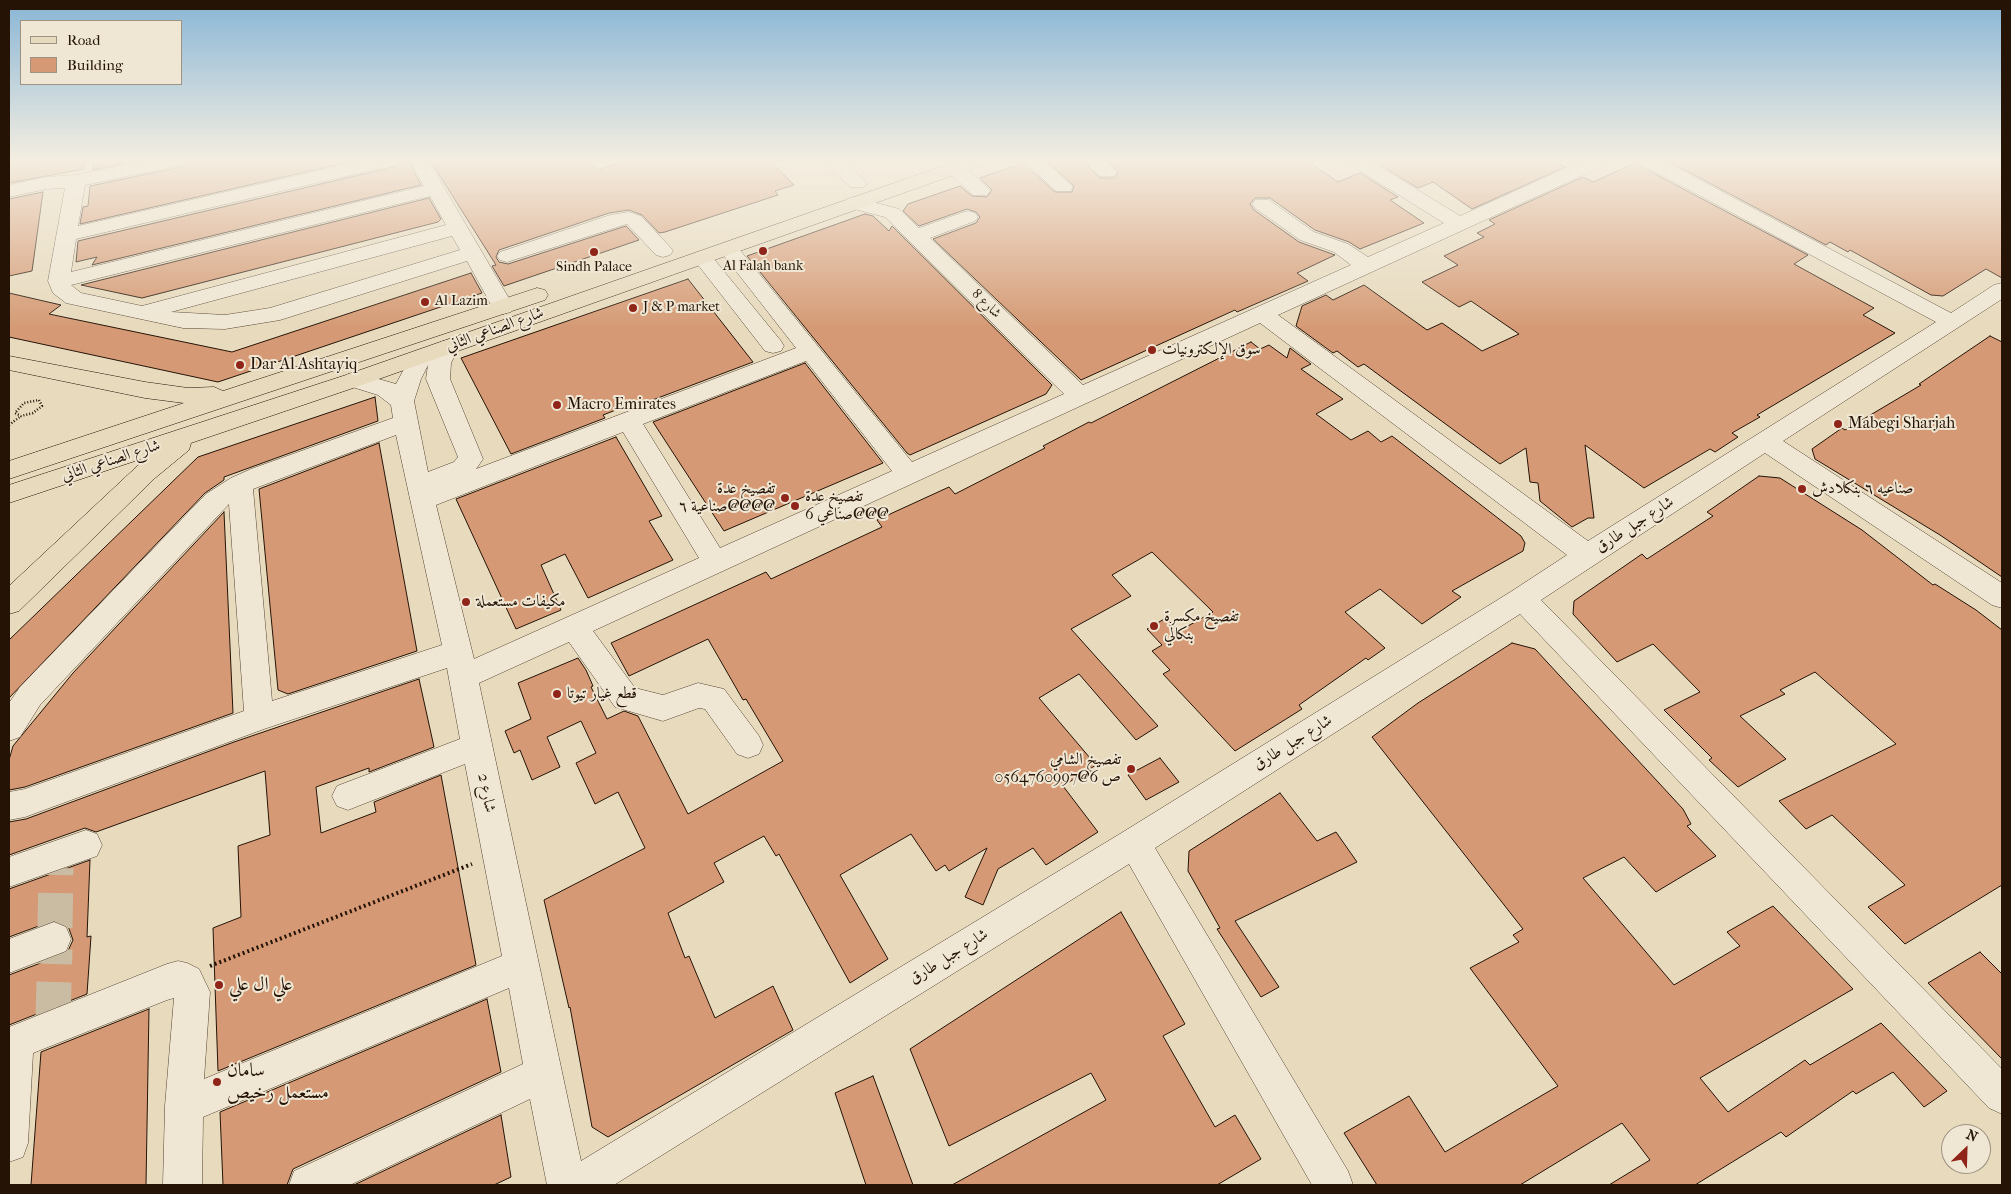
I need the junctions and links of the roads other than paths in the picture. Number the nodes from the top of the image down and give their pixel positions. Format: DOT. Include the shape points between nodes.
graph roads {
  1 [pos="70,216"];
  2 [pos="150,216"];
  3 [pos="326,216"];
  4 [pos="451,216"];
  5 [pos="780,216"];
  6 [pos="803,216"];
  7 [pos="895,216"];
  8 [pos="1278,216"];
  9 [pos="1446,216"];
  10 [pos="1474,216"];
  11 [pos="1753,216"];
  12 [pos="968,217"];
  13 [pos="1459,224"];
  14 [pos="458,228"];
  15 [pos="67,235"];
  16 [pos="917,236"];
  17 [pos="728,248"];
  18 [pos="663,251"];
  19 [pos="472,253"];
  20 [pos="507,256"];
  21 [pos="702,257"];
  22 [pos="341,259"];
  23 [pos="1367,266"];
  24 [pos="59,281"];
  25 [pos="352,290"];
  26 [pos="2002,290"];
  27 [pos="503,307"];
  28 [pos="142,312"];
  29 [pos="1262,314"];
  30 [pos="1952,322"];
  31 [pos="773,346"];
  32 [pos="448,347"];
  33 [pos="810,351"];
  34 [pos="421,357"];
  35 [pos="9,363"];
  36 [pos="354,380"];
  37 [pos="245,393"];
  38 [pos="1080,396"];
  39 [pos="404,412"];
  40 [pos="629,421"];
  41 [pos="190,435"];
  42 [pos="1765,441"];
  43 [pos="9,470"];
  44 [pos="908,474"];
  45 [pos="240,484"];
  46 [pos="420,492"];
  47 [pos="9,494"];
  48 [pos="1587,555"];
  49 [pos="715,562"];
  50 [pos="2002,597"];
  51 [pos="1522,599"];
  52 [pos="9,603"];
  53 [pos="574,627"];
  54 [pos="460,664"];
  55 [pos="260,718"];
  56 [pos="9,728"];
  57 [pos="477,746"];
  58 [pos="748,746"];
  59 [pos="348,796"];
  60 [pos="9,806"];
  61 [pos="1134,843"];
  62 [pos="86,845"];
  63 [pos="9,872"];
  64 [pos="55,939"];
  65 [pos="9,956"];
  66 [pos="520,966"];
  67 [pos="12,1044"];
  68 [pos="542,1074"];
  69 [pos="2002,1095"];
  70 [pos="184,1106"];
  71 [pos="9,1143"];
  72 [pos="183,1185"];
  73 [pos="308,1185"];
  74 [pos="566,1185"];
  75 [pos="578,1185"];
  76 [pos="1334,1185"];
  1 -- 15 [label="street"];
  2 -- 15 [label="street"];
  3 -- 24 [label="street"];
  4 -- 14 [label="street"];
  5 -- 18 [label="main road, شارع الصناعي الثاني"];
  6 -- 17 [label="main road, شارع الصناعي الثاني"];
  7 -- 16 [label="street, شارع 8"];
  8 -- 23 [label="street" via="1307,236 1341,248"];
  9 -- 13 [label="street"];
  10 -- 13 [label="street"];
  11 -- 30 [label="street"];
  12 -- 16 [label="street"];
  13 -- 23 [label="street"];
  14 -- 19 [label="street"];
  14 -- 22 [label="street"];
  15 -- 24 [label="street"];
  16 -- 38 [label="street, شارع 8"];
  17 -- 21 [label="main road, شارع الصناعي الثاني"];
  17 -- 33 [label="street"];
  18 -- 20 [label="street" via="629,218 616,219"];
  18 -- 27 [label="main road, شارع الصناعي الثاني"];
  19 -- 25 [label="street"];
  19 -- 27 [label="street"];
  21 -- 31 [label="street"];
  21 -- 32 [label="main road, شارع الصناعي الثاني"];
  22 -- 25 [label="street"];
  22 -- 28 [label="street"];
  23 -- 29 [label="street"];
  24 -- 28 [label="street" via="61,288 74,298"];
  25 -- 28 [label="street" via="272,315 225,322 183,321"];
  26 -- 30 [label="street, شارع جبل طارق"];
  27 -- 37 [label="main road, شارع الصناعي الثاني"];
  29 -- 38 [label="street"];
  29 -- 48 [label="street"];
  30 -- 42 [label="street, شارع جبل طارق"];
  32 -- 34 [label="main road, شارع الصناعي الثاني"];
  32 -- 46 [label="street" via="440,363 438,379 471,459 463,468"];
  33 -- 40 [label="street"];
  33 -- 44 [label="street"];
  34 -- 36 [label="main road, شارع الصناعي الثاني"];
  34 -- 39 [label="street, شارع 2" via="409,379"];
  35 -- 37 [label="main road" via="166,394"];
  36 -- 39 [label="street" via="386,389"];
  36 -- 41 [label="main road, شارع الصناعي الثاني"];
  37 -- 43 [label="main road, شارع الصناعي الثاني"];
  38 -- 44 [label="street"];
  39 -- 45 [label="street"];
  39 -- 46 [label="street, شارع 2"];
  40 -- 46 [label="street"];
  40 -- 49 [label="street"];
  41 -- 47 [label="main road, شارع الصناعي الثاني"];
  41 -- 52 [label="main road" via="146,472"];
  42 -- 48 [label="street, شارع جبل طارق"];
  42 -- 50 [label="street"];
  44 -- 49 [label="street"];
  45 -- 55 [label="street"];
  45 -- 56 [label="street" via="215,501 30,696"];
  46 -- 54 [label="street, شارع 2"];
  48 -- 51 [label="street, شارع جبل طارق"];
  49 -- 53 [label="street"];
  51 -- 61 [label="street, شارع جبل طارق"];
  51 -- 69 [label="street"];
  53 -- 54 [label="street"];
  53 -- 58 [label="street" via="625,698 662,708 698,695 714,698"];
  54 -- 55 [label="street"];
  54 -- 57 [label="street, شارع 2"];
  55 -- 60 [label="street"];
  57 -- 59 [label="street"];
  57 -- 66 [label="street, شارع 2"];
  61 -- 75 [label="street, شارع جبل طارق"];
  61 -- 76 [label="street"];
  62 -- 63 [label="street" via="56,862"];
  64 -- 65 [label="street"];
  66 -- 68 [label="street, شارع 2"];
  66 -- 70 [label="street"];
  67 -- 70 [label="street" via="53,1022 167,982 187,981 192,992"];
  67 -- 71 [label="street"];
  68 -- 73 [label="street"];
  68 -- 74 [label="street, شارع 2"];
  70 -- 72 [label="street"];
}
